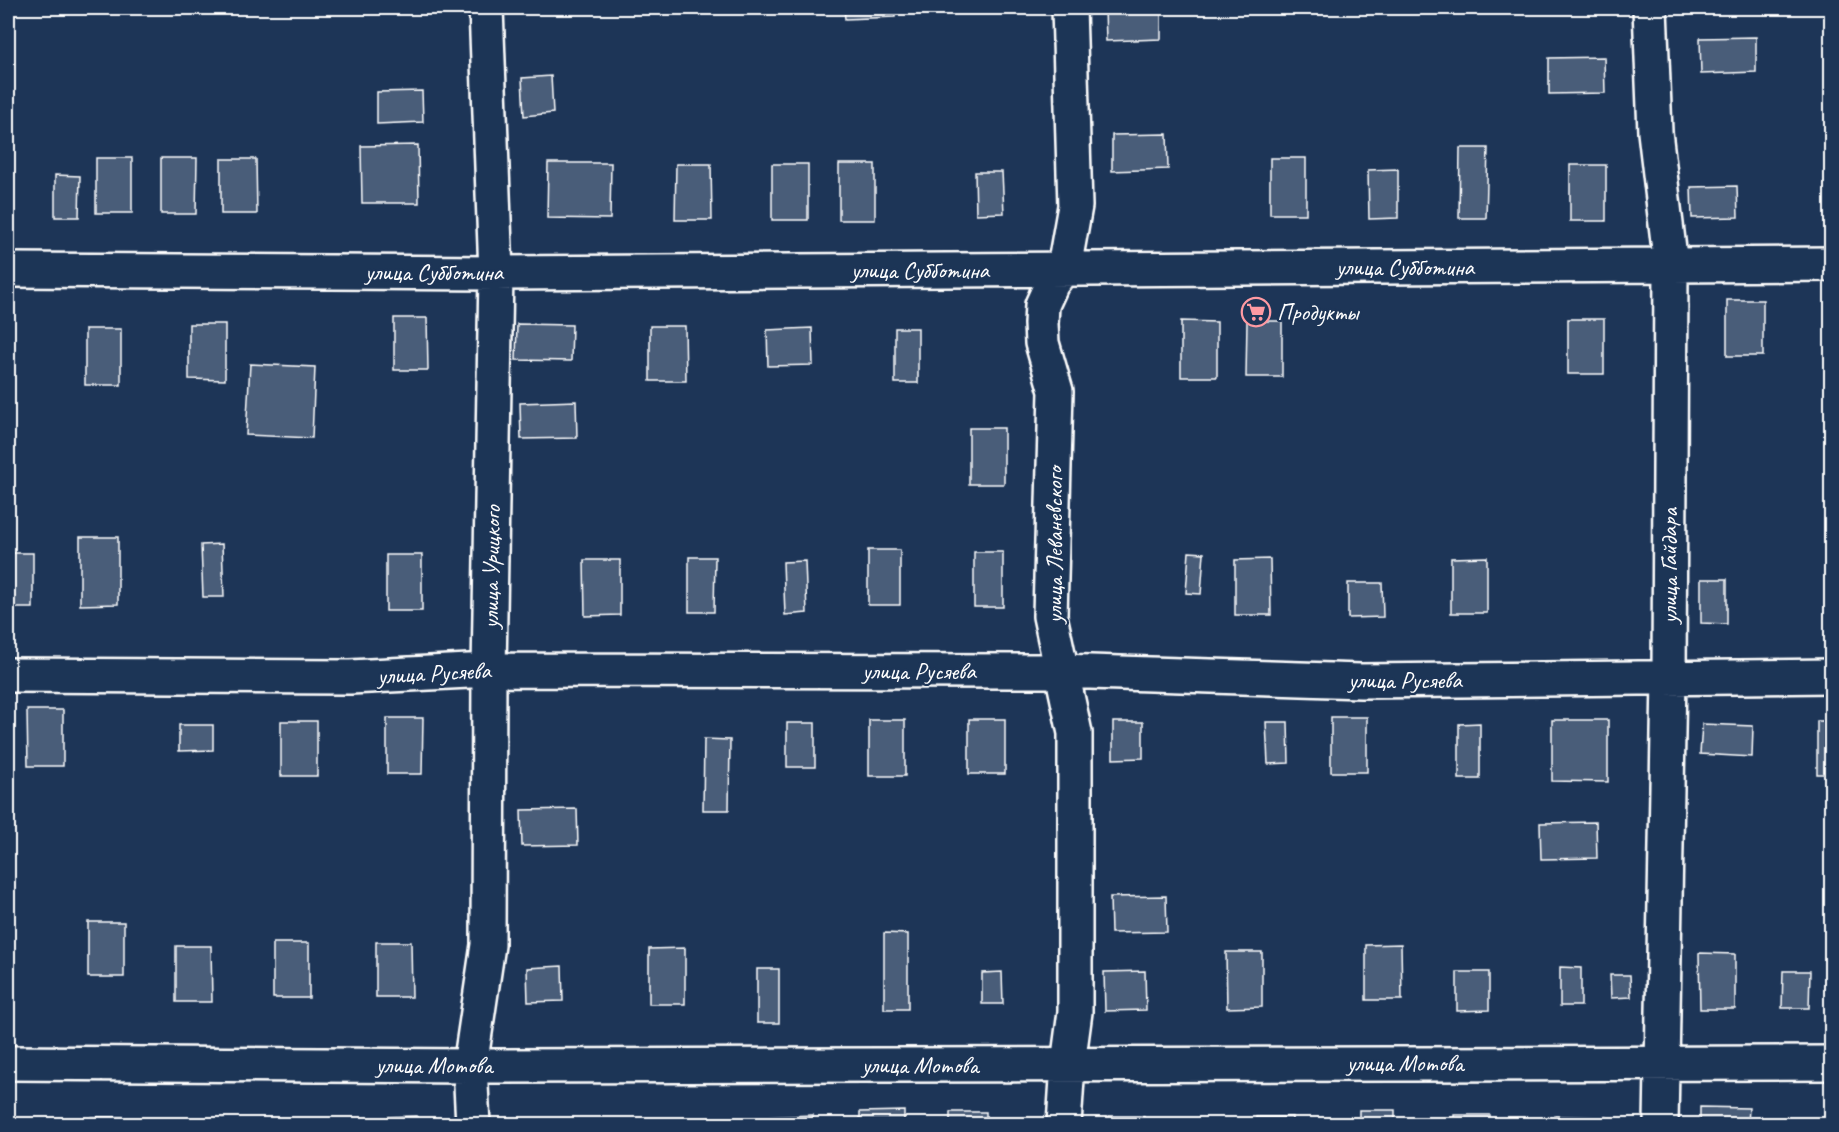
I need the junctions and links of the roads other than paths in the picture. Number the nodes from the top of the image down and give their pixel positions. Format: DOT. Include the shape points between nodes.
graph roads {
  1 [pos="486,8"];
  2 [pos="1070,8"];
  3 [pos="1650,8"];
  4 [pos="1832,264"];
  5 [pos="1671,266"];
  6 [pos="1064,268"];
  7 [pos="8,270"];
  8 [pos="496,273"];
  9 [pos="489,670"];
  10 [pos="1060,671"];
  11 [pos="8,675"];
  12 [pos="1832,676"];
  13 [pos="1669,677"];
  14 [pos="1662,1061"];
  15 [pos="8,1063"];
  16 [pos="1832,1063"];
  17 [pos="1068,1064"];
  18 [pos="470,1065"];
  19 [pos="473,1125"];
  20 [pos="1064,1125"];
  21 [pos="1661,1125"];
  1 -- 8 [label="street, улица Урицкого"];
  2 -- 6 [label="street, улица Леваневского" via="1075,206"];
  3 -- 5 [label="street, улица Гайдара" via="1655,132"];
  4 -- 5 [label="street, улица Субботина"];
  5 -- 6 [label="street, улица Субботина"];
  5 -- 13 [label="street, улица Гайдара"];
  6 -- 8 [label="street, улица Субботина"];
  6 -- 10 [label="street, улица Леваневского" via="1042,305 1041,324 1042,343 1056,391 1050,616"];
  7 -- 8 [label="street, улица Субботина"];
  8 -- 9 [label="street, улица Урицкого"];
  9 -- 10 [label="street, улица Русяева"];
  9 -- 11 [label="street, улица Русяева" via="350,677"];
  9 -- 18 [label="street, улица Урицкого" via="488,945"];
  10 -- 13 [label="street, улица Русяева" via="1361,681"];
  10 -- 17 [label="street, улица Леваневского" via="1075,733 1075,1012"];
  12 -- 13 [label="street, улица Русяева"];
  13 -- 14 [label="street, улица Гайдара"];
  14 -- 16 [label="street, улица Мотова"];
  14 -- 17 [label="street, улица Мотова"];
  14 -- 21 [label="street, улица Гайдара"];
  15 -- 18 [label="street, улица Мотова"];
  17 -- 18 [label="street, улица Мотова"];
  17 -- 20 [label="street, улица Леваневского"];
  18 -- 19 [label="street, улица Урицкого"];
}
